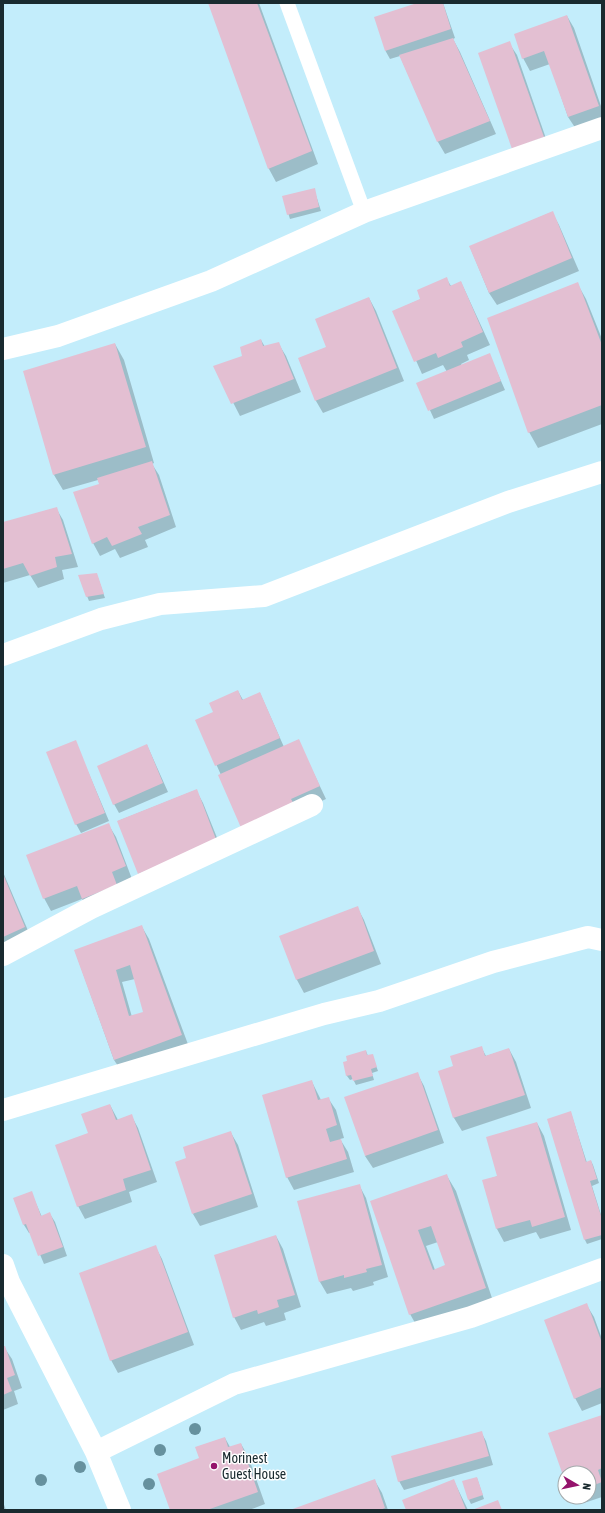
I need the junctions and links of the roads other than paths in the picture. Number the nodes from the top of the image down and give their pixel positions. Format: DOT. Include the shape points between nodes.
graph roads {
  1 [pos="287,3"];
  2 [pos="602,128"];
  3 [pos="364,212"];
  4 [pos="3,349"];
  5 [pos="602,472"];
  6 [pos="3,655"];
  7 [pos="312,805"];
  8 [pos="602,940"];
  9 [pos="3,955"];
  10 [pos="3,1110"];
  11 [pos="3,1266"];
  12 [pos="602,1269"];
  13 [pos="96,1452"];
  14 [pos="120,1510"];
  1 -- 3 [label="lane"];
  2 -- 3 [label="street"];
  3 -- 4 [label="street" via="211,281 58,336"];
  5 -- 6 [label="street" via="508,502 264,596 160,604 101,619"];
  7 -- 9 [label="street" via="91,908"];
  8 -- 10 [label="street" via="588,937 493,962 379,1001 324,1014"];
  11 -- 13 [label="street"];
  12 -- 13 [label="street" via="471,1317 234,1384"];
  13 -- 14 [label="street"];
}
